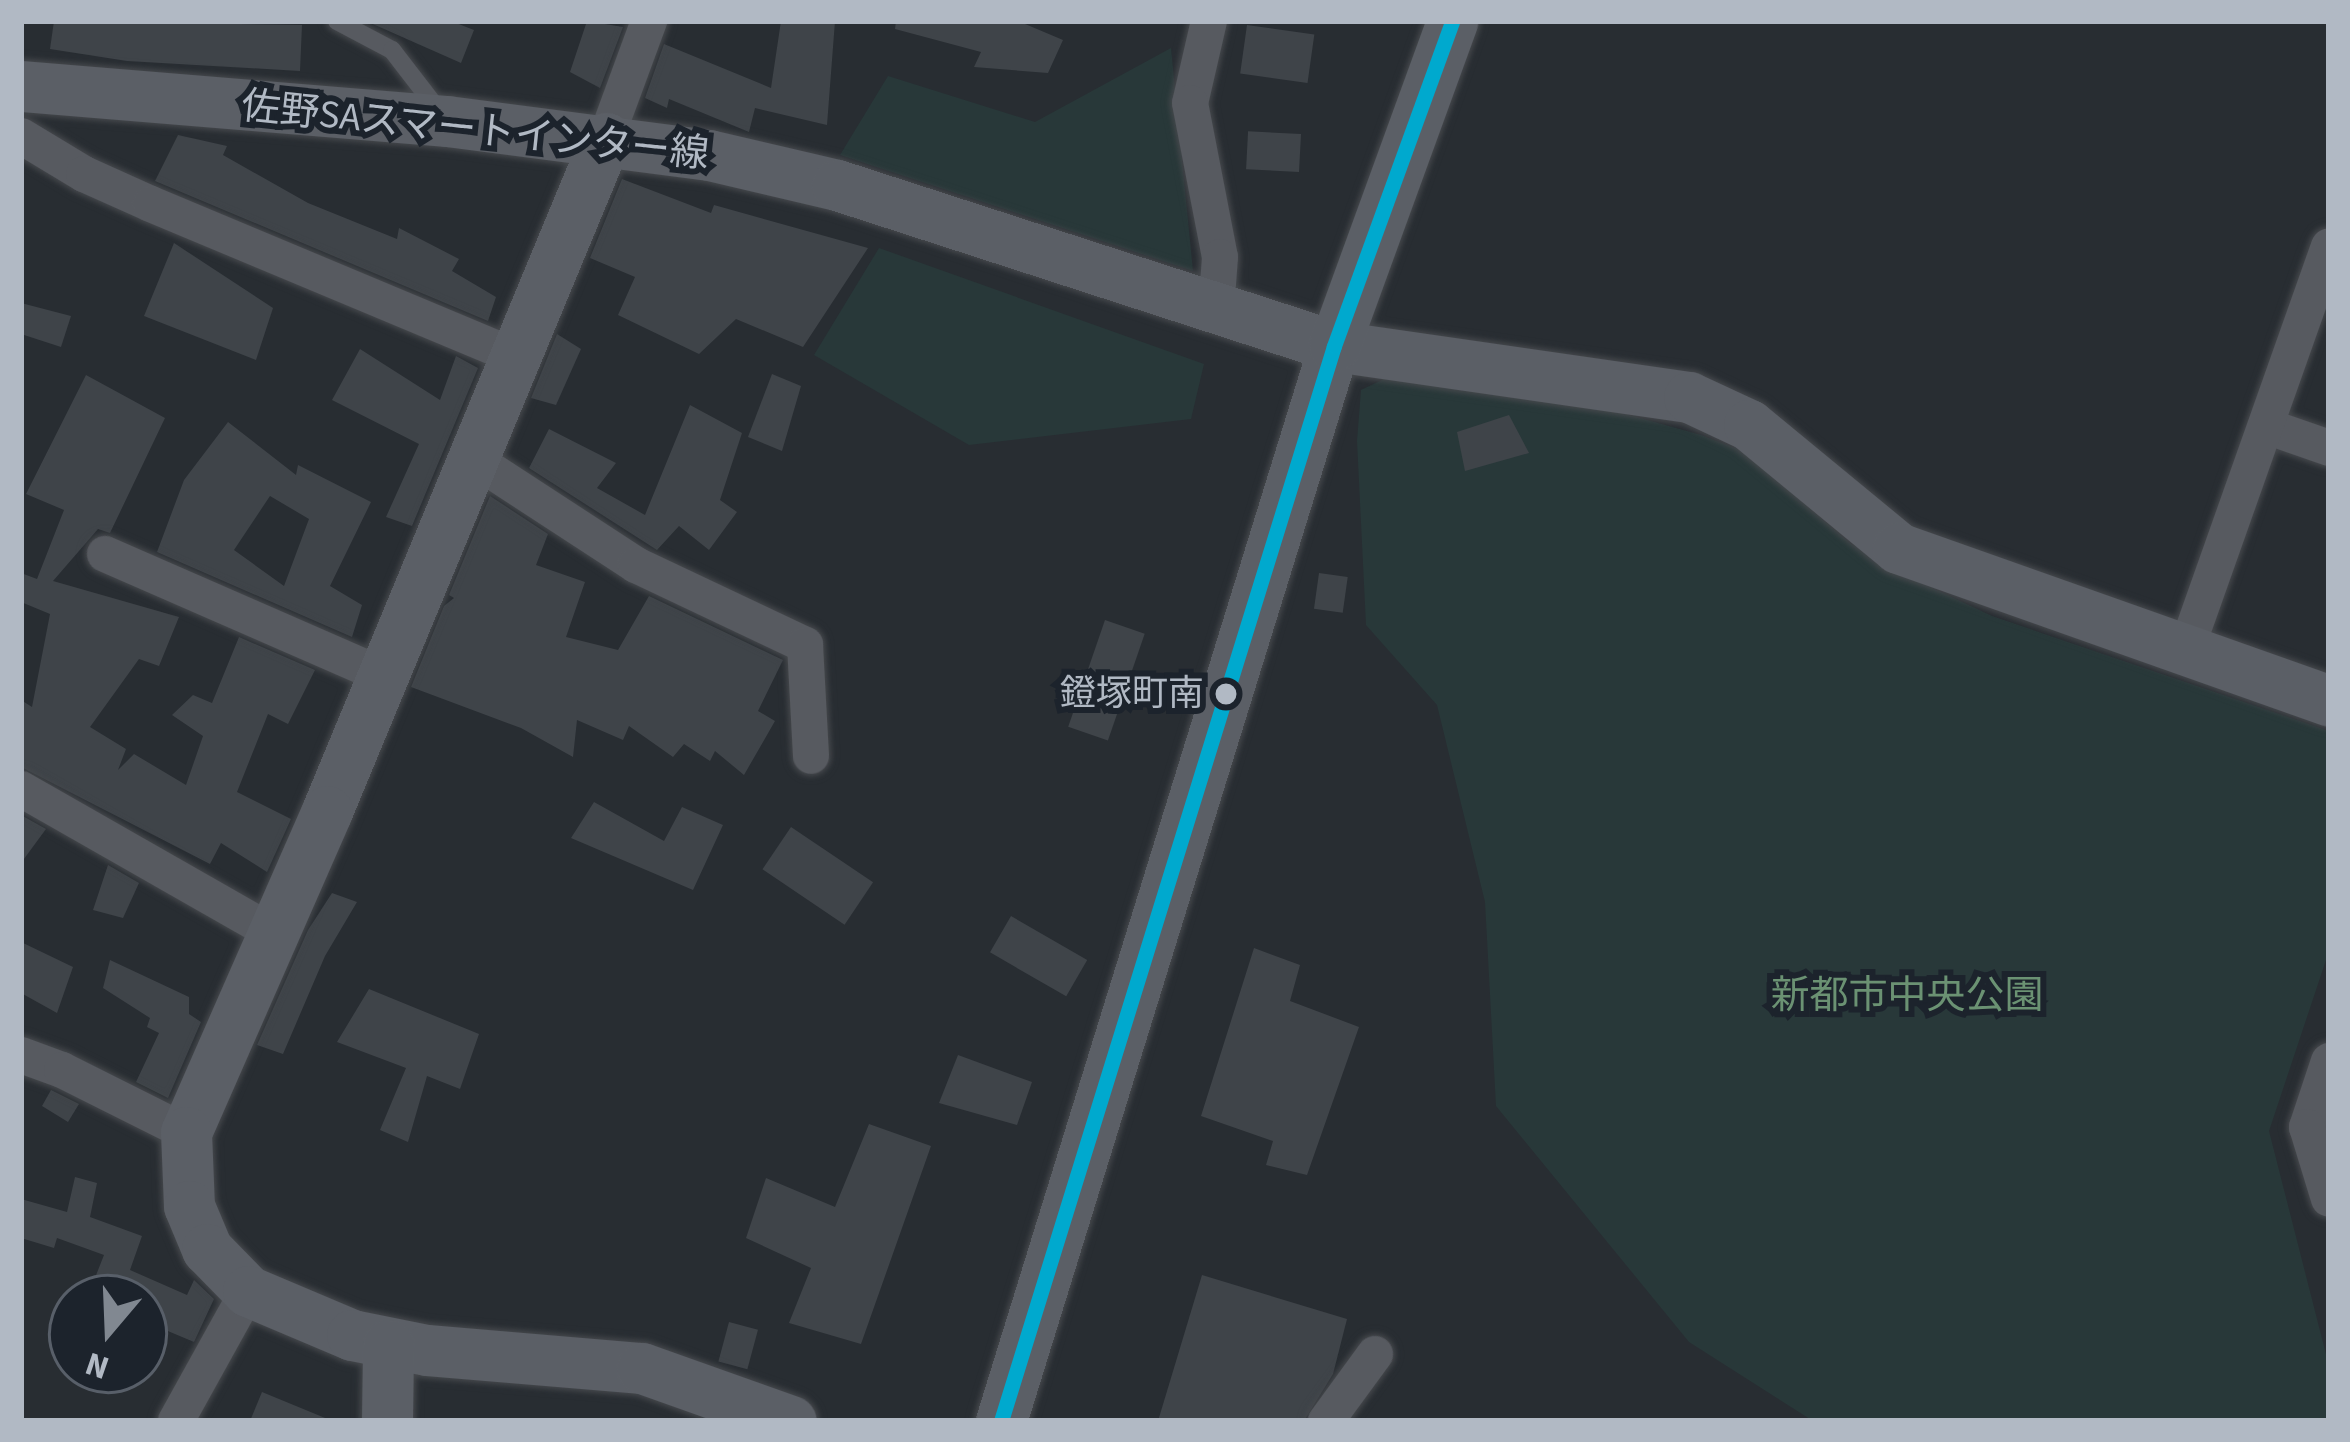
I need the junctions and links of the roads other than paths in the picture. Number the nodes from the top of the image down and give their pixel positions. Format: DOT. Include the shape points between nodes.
graph roads {
  1 [pos="337,21"];
  2 [pos="649,21"];
  3 [pos="1209,21"];
  4 [pos="1452,21"];
  5 [pos="21,86"];
  6 [pos="447,121"];
  7 [pos="21,136"];
  8 [pos="606,138"];
  9 [pos="2329,247"];
  10 [pos="1216,311"];
  11 [pos="1334,346"];
  12 [pos="515,356"];
  13 [pos="2266,426"];
  14 [pos="2329,448"];
  15 [pos="472,458"];
  16 [pos="105,554"];
  17 [pos="2186,650"];
  18 [pos="382,675"];
  19 [pos="2329,701"];
  20 [pos="811,756"];
  21 [pos="21,789"];
  22 [pos="273,933"];
  23 [pos="21,1055"];
  24 [pos="2329,1061"];
  25 [pos="186,1132"];
  26 [pos="2329,1199"];
  27 [pos="248,1291"];
  28 [pos="388,1345"];
  29 [pos="1375,1354"];
  30 [pos="176,1421"];
  31 [pos="387,1421"];
  32 [pos="791,1421"];
  33 [pos="1001,1421"];
  34 [pos="1326,1421"];
  1 -- 6 [label="lane" via="392,50"];
  2 -- 8 [label="street"];
  3 -- 10 [label="street" via="1190,103 1220,257"];
  4 -- 11 [label="street"];
  5 -- 6 [label="street, 佐野SAスマートインター線"];
  6 -- 8 [label="street, 佐野SAスマートインター線"];
  7 -- 12 [label="street" via="151,204"];
  8 -- 10 [label="street, 佐野SAスマートインター線" via="837,185"];
  8 -- 12 [label="street"];
  9 -- 13 [label="street"];
  10 -- 11 [label="street, 佐野SAスマートインター線"];
  11 -- 17 [label="street, 佐野SAスマートインター線" via="1689,397 1749,425 1898,548"];
  11 -- 33 [label="street"];
  12 -- 15 [label="street"];
  13 -- 14 [label="street"];
  13 -- 17 [label="street"];
  15 -- 18 [label="street"];
  15 -- 20 [label="street" via="636,565 805,645"];
  16 -- 18 [label="street"];
  17 -- 19 [label="street, 佐野SAスマートインター線"];
  18 -- 22 [label="street"];
  21 -- 22 [label="street"];
  22 -- 25 [label="street"];
  23 -- 25 [label="street"];
  24 -- 26 [label="street" via="2307,1127"];
  25 -- 27 [label="street" via="189,1206 207,1249"];
  27 -- 28 [label="street"];
  27 -- 30 [label="street"];
  28 -- 31 [label="street"];
  28 -- 32 [label="street" via="642,1368"];
  29 -- 34 [label="street"];
}
